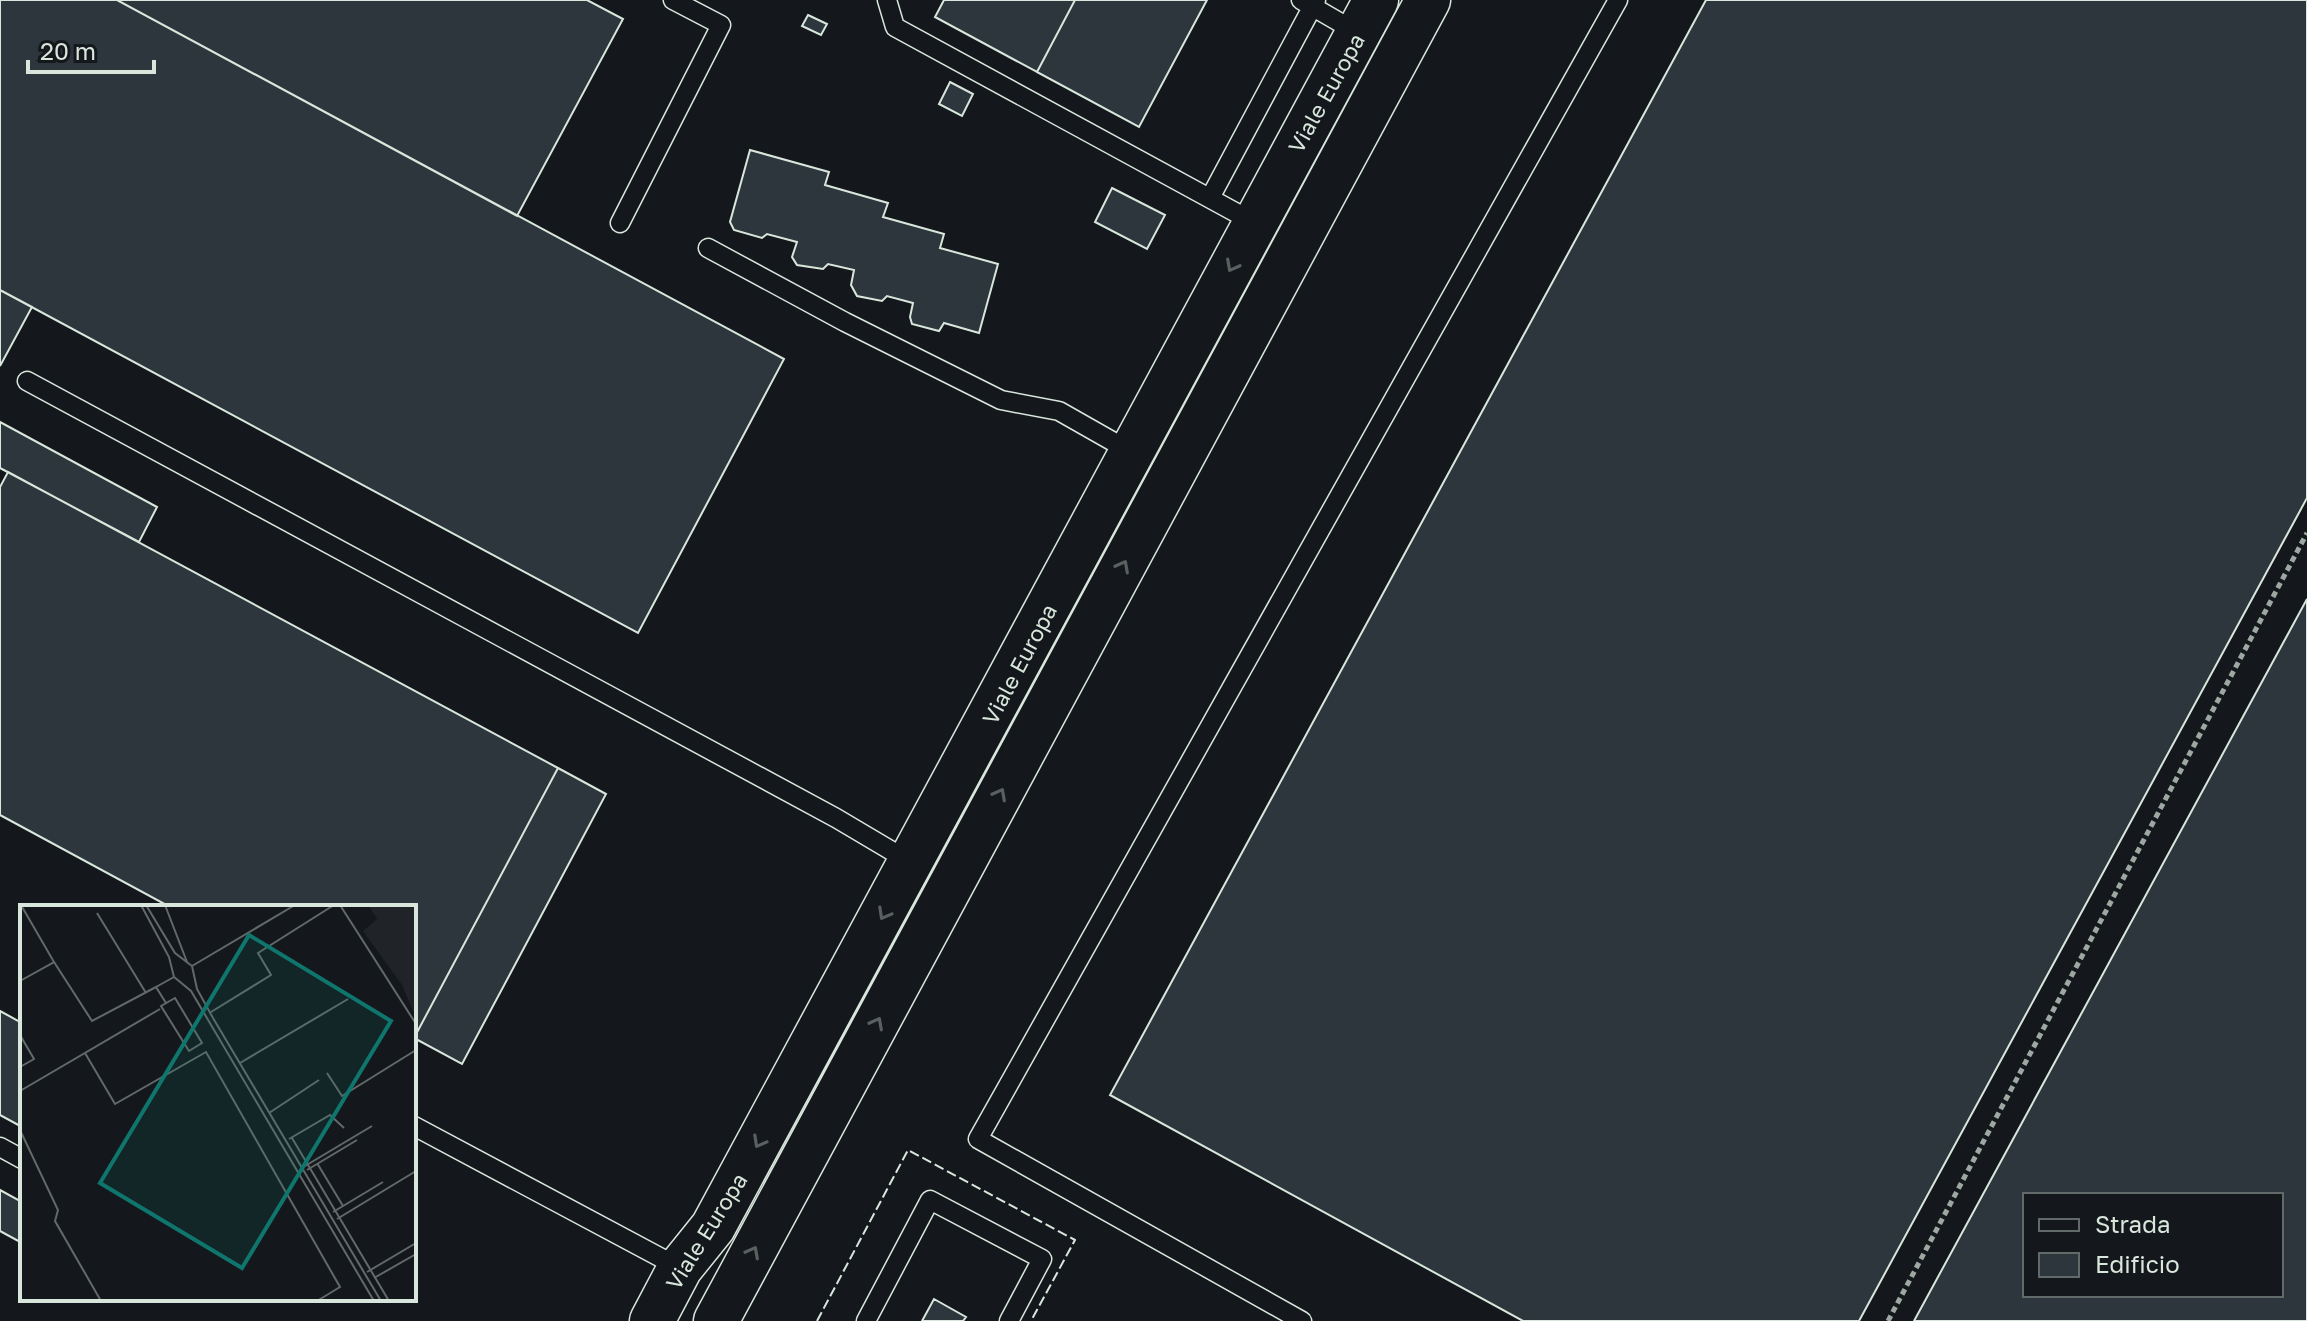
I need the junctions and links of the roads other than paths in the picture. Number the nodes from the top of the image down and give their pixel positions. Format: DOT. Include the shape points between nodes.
graph roads {
  1 [pos="673,0"];
  2 [pos="887,0"];
  3 [pos="1428,0"];
  4 [pos="1618,0"];
  5 [pos="1310,2"];
  6 [pos="1367,10"];
  7 [pos="1210,198"];
  8 [pos="620,223"];
  9 [pos="1255,223"];
  10 [pos="708,248"];
  11 [pos="27,381"];
  12 [pos="1133,453"];
  13 [pos="912,863"];
  14 [pos="416,1127"];
  15 [pos="0,1147"];
  16 [pos="20,1158"];
  17 [pos="680,1268"];
  18 [pos="652,1321"];
  19 [pos="716,1321"];
  20 [pos="866,1321"];
  21 [pos="1009,1321"];
  22 [pos="1302,1321"];
  1 -- 8 [label="lane" via="721,25"];
  2 -- 7 [label="lane" via="895,27"];
  19 -- 3 [label="main road, Viale Europa, one-way"];
  4 -- 22 [label="lane" via="978,1139"];
  5 -- 6 [label="lane"];
  5 -- 7 [label="lane"];
  6 -- 9 [label="main road, Viale Europa"];
  7 -- 9 [label="lane"];
  9 -- 12 [label="main road, Viale Europa, one-way"];
  10 -- 12 [label="lane" via="1001,400 1059,411"];
  11 -- 13 [label="lane"];
  12 -- 13 [label="main road, Viale Europa"];
  13 -- 17 [label="main road, Viale Europa, one-way" via="713,1227"];
  14 -- 17 [label="lane"];
  15 -- 16 [label="lane"];
  17 -- 18 [label="main road, Viale Europa"];
  20 -- 21 [label="lane" via="930,1200 1042,1259"];
}
